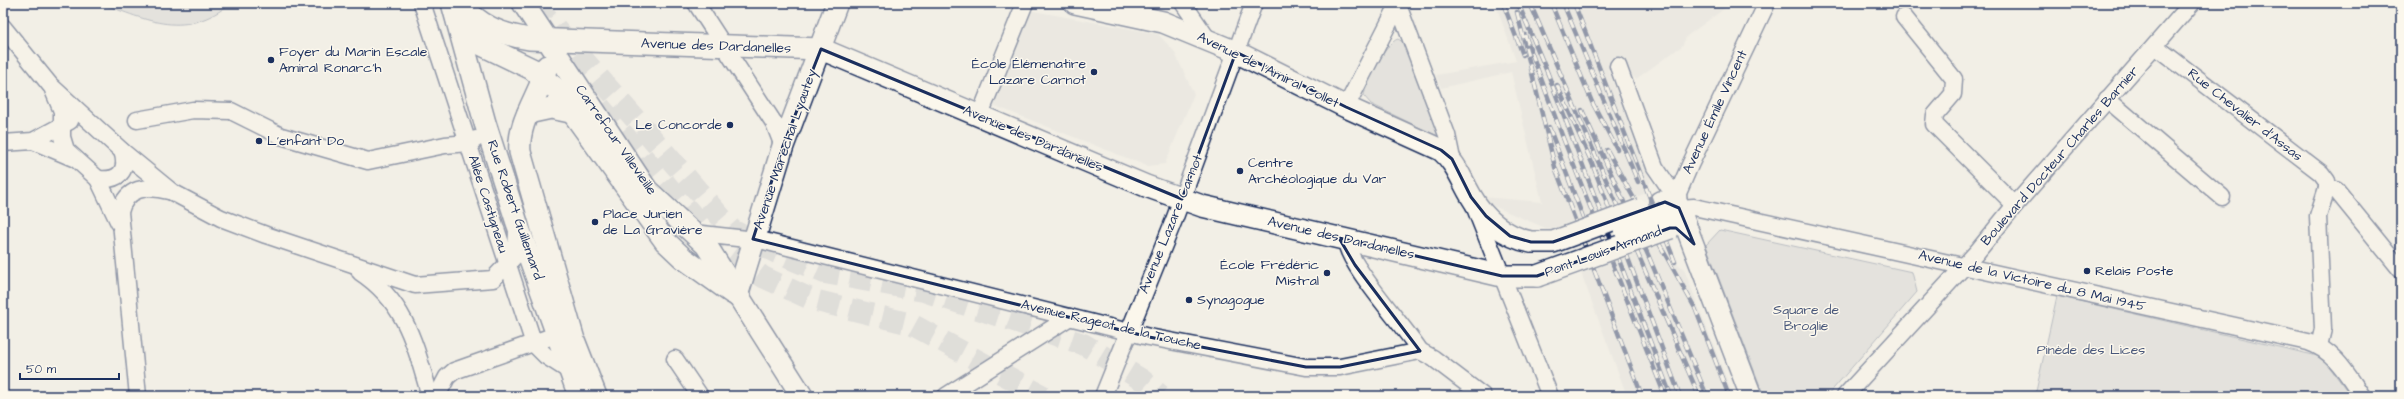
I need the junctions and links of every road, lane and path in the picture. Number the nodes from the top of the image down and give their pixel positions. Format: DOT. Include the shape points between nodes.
graph roads {
  1 [pos="422,3"];
  2 [pos="523,3"];
  3 [pos="696,3"];
  4 [pos="837,3"];
  5 [pos="1025,3"];
  6 [pos="1075,3"];
  7 [pos="1183,3"];
  8 [pos="1254,3"];
  9 [pos="1767,3"];
  10 [pos="2192,3"];
  11 [pos="1399,4"];
  12 [pos="456,10"];
  13 [pos="1759,10"];
  14 [pos="1904,17"];
  15 [pos="3,27"];
  16 [pos="546,39"];
  17 [pos="1209,41"];
  18 [pos="2155,46"];
  19 [pos="725,47"];
  20 [pos="821,49"];
  21 [pos="1236,52"];
  22 [pos="1618,66"];
  23 [pos="544,78"];
  24 [pos="50,85"];
  25 [pos="2107,99"];
  26 [pos="1346,107"];
  27 [pos="528,113"];
  28 [pos="575,113"];
  29 [pos="980,117"];
  30 [pos="137,120"];
  31 [pos="91,122"];
  32 [pos="485,123"];
  33 [pos="63,126"];
  34 [pos="33,141"];
  35 [pos="3,143"];
  36 [pos="468,143"];
  37 [pos="784,146"];
  38 [pos="122,151"];
  39 [pos="73,158"];
  40 [pos="1452,159"];
  41 [pos="98,179"];
  42 [pos="2327,188"];
  43 [pos="172,192"];
  44 [pos="1471,197"];
  45 [pos="2222,197"];
  46 [pos="1182,199"];
  47 [pos="2015,205"];
  48 [pos="1670,209"];
  49 [pos="518,223"];
  50 [pos="120,225"];
  51 [pos="693,233"];
  52 [pos="753,239"];
  53 [pos="1346,239"];
  54 [pos="344,261"];
  55 [pos="508,265"];
  56 [pos="1965,265"];
  57 [pos="2401,270"];
  58 [pos="1522,273"];
  59 [pos="737,296"];
  60 [pos="566,313"];
  61 [pos="1070,317"];
  62 [pos="1128,331"];
  63 [pos="557,333"];
  64 [pos="534,344"];
  65 [pos="2319,346"];
  66 [pos="1420,352"];
  67 [pos="675,359"];
  68 [pos="571,372"];
  69 [pos="948,395"];
  70 [pos="138,396"];
  71 [pos="430,396"];
  72 [pos="437,396"];
  73 [pos="579,396"];
  74 [pos="596,396"];
  75 [pos="700,396"];
  76 [pos="802,396"];
  77 [pos="1103,396"];
  78 [pos="1483,396"];
  79 [pos="1550,396"];
  80 [pos="1751,396"];
  81 [pos="1845,396"];
  82 [pos="2362,396"];
  1 -- 36 [label="street"];
  2 -- 16 [label="main road, Carrefour Villevieille"];
  3 -- 19 [label="street"];
  4 -- 20 [label="main road, Avenue Maréchal Lyautey"];
  5 -- 29 [label="street"];
  6 -- 17 [label="main road, Avenue de l'Amiral Collet" via="1163,22"];
  7 -- 17 [label="street"];
  8 -- 21 [label="street, Avenue Lazare Carnot" via="1241,32"];
  9 -- 13 [label="street, Avenue Émile Vincent"];
  10 -- 18 [label="street, Boulevard Docteur Charles Barnier"];
  11 -- 26 [label="street"];
  11 -- 40 [label="street" via="1447,135"];
  12 -- 16 [label="main road" via="493,31 529,39"];
  12 -- 23 [label="main road, Carrefour Villevieille" via="480,44 532,69"];
  12 -- 32 [label="main road, Rue Robert Guillemard"];
  13 -- 48 [label="street, Avenue Émile Vincent"];
  14 -- 47 [label="street" via="1954,79 1953,94 1935,115 1934,124"];
  15 -- 24 [label="street"];
  16 -- 19 [label="main road, Avenue des Dardanelles"];
  16 -- 23 [label="main road" via="548,63"];
  16 -- 51 [label="main road, Carrefour Villevieille" via="647,190"];
  17 -- 21 [label="main road, Avenue de l'Amiral Collet"];
  18 -- 25 [label="street, Boulevard Docteur Charles Barnier"];
  18 -- 42 [label="street, Rue Chevalier d'Assas" via="2321,174 2327,181"];
  19 -- 20 [label="main road, Avenue des Dardanelles"];
  19 -- 37 [label="street" via="774,123"];
  20 -- 29 [label="main road, Avenue des Dardanelles"];
  20 -- 37 [label="main road, Avenue Maréchal Lyautey"];
  21 -- 26 [label="main road, Avenue de l'Amiral Collet"];
  21 -- 46 [label="street, Avenue Lazare Carnot"];
  22 -- 48 [label="street" via="1655,168 1668,186"];
  23 -- 27 [label="main road, Rue Robert Guillemard"];
  23 -- 28 [label="main road, Carrefour Villevieille"];
  24 -- 31 [label="street"];
  24 -- 33 [label="street" via="62,111"];
  25 -- 45 [label="street"];
  25 -- 47 [label="street, Boulevard Docteur Charles Barnier"];
  26 -- 40 [label="main road, Avenue de l'Amiral Collet" via="1430,144"];
  27 -- 28 [label="main road" via="551,108"];
  27 -- 60 [label="main road, Rue Robert Guillemard" via="520,133 520,152"];
  28 -- 59 [label="main road, Carrefour Villevieille" via="665,242 712,280"];
  29 -- 46 [label="main road, Avenue des Dardanelles"];
  30 -- 36 [label="street, Allée Castigneau" via="192,110 231,111 280,136 368,161 445,145"];
  31 -- 33 [label="street" via="75,120"];
  31 -- 38 [label="street"];
  32 -- 36 [label="street, Allée Castigneau" via="480,137"];
  32 -- 49 [label="main road, Rue Robert Guillemard"];
  33 -- 34 [label="street"];
  33 -- 39 [label="street" via="63,144"];
  34 -- 35 [label="street"];
  34 -- 39 [label="street"];
  36 -- 55 [label="street, Allée Castigneau"];
  37 -- 52 [label="main road, Avenue Maréchal Lyautey"];
  38 -- 41 [label="street" via="125,165 122,173 117,178 109,180"];
  38 -- 43 [label="street"];
  39 -- 41 [label="street"];
  40 -- 44 [label="main road"];
  41 -- 50 [label="street"];
  42 -- 57 [label="street" via="2336,190"];
  42 -- 65 [label="street" via="2318,216 2323,324"];
  43 -- 50 [label="street" via="143,187 134,191 122,203"];
  43 -- 54 [label="street" via="221,218"];
  44 -- 48 [label="main road, Pont Louis Armand, bridge" via="1496,226 1510,236 1531,242 1553,242"];
  44 -- 58 [label="street"];
  46 -- 53 [label="main road, Avenue des Dardanelles"];
  46 -- 62 [label="street, Avenue Lazare Carnot"];
  47 -- 56 [label="street, Boulevard Docteur Charles Barnier"];
  48 -- 56 [label="street, Avenue de la Victoire du 8 Mai 1945" via="1694,207 1712,210"];
  48 -- 58 [label="main road, Pont Louis Armand, bridge"];
  48 -- 80 [label="main road" via="1676,228 1694,244"];
  49 -- 55 [label="street" via="516,255"];
  49 -- 63 [label="main road, Rue Robert Guillemard"];
  50 -- 70 [label="street"];
  51 -- 52 [label="street, Avenue Rageot de la Touche"];
  51 -- 59 [label="main road, Carrefour Villevieille" via="706,245"];
  52 -- 59 [label="main road, Avenue Maréchal Lyautey"];
  52 -- 61 [label="street, Avenue Rageot de la Touche"];
  53 -- 58 [label="main road, Avenue des Dardanelles"];
  53 -- 66 [label="street" via="1346,250 1355,264"];
  54 -- 55 [label="street" via="415,285 494,278"];
  54 -- 71 [label="street" via="375,282 394,301 407,323"];
  55 -- 64 [label="street"];
  56 -- 65 [label="street, Avenue de la Victoire du 8 Mai 1945"];
  56 -- 81 [label="street, Boulevard Docteur Charles Barnier"];
  58 -- 79 [label="street"];
  59 -- 76 [label="main road, Carrefour Villevieille"];
  60 -- 63 [label="street"];
  60 -- 74 [label="main road, Rue Robert Guillemard"];
  61 -- 62 [label="street, Avenue Rageot de la Touche"];
  61 -- 69 [label="street"];
  62 -- 66 [label="street, Avenue Rageot de la Touche" via="1306,366 1340,367"];
  62 -- 77 [label="street, Avenue Lazare Carnot"];
  63 -- 64 [label="street"];
  63 -- 68 [label="main road, Rue Robert Guillemard"];
  64 -- 68 [label="street" via="546,356"];
  64 -- 72 [label="street" via="454,371 447,377"];
  65 -- 82 [label="street, Avenue de la Victoire du 8 Mai 1945" via="2334,357"];
  66 -- 78 [label="street" via="1433,358"];
  67 -- 75 [label="street"];
  68 -- 73 [label="main road, Rue Robert Guillemard"];
}
